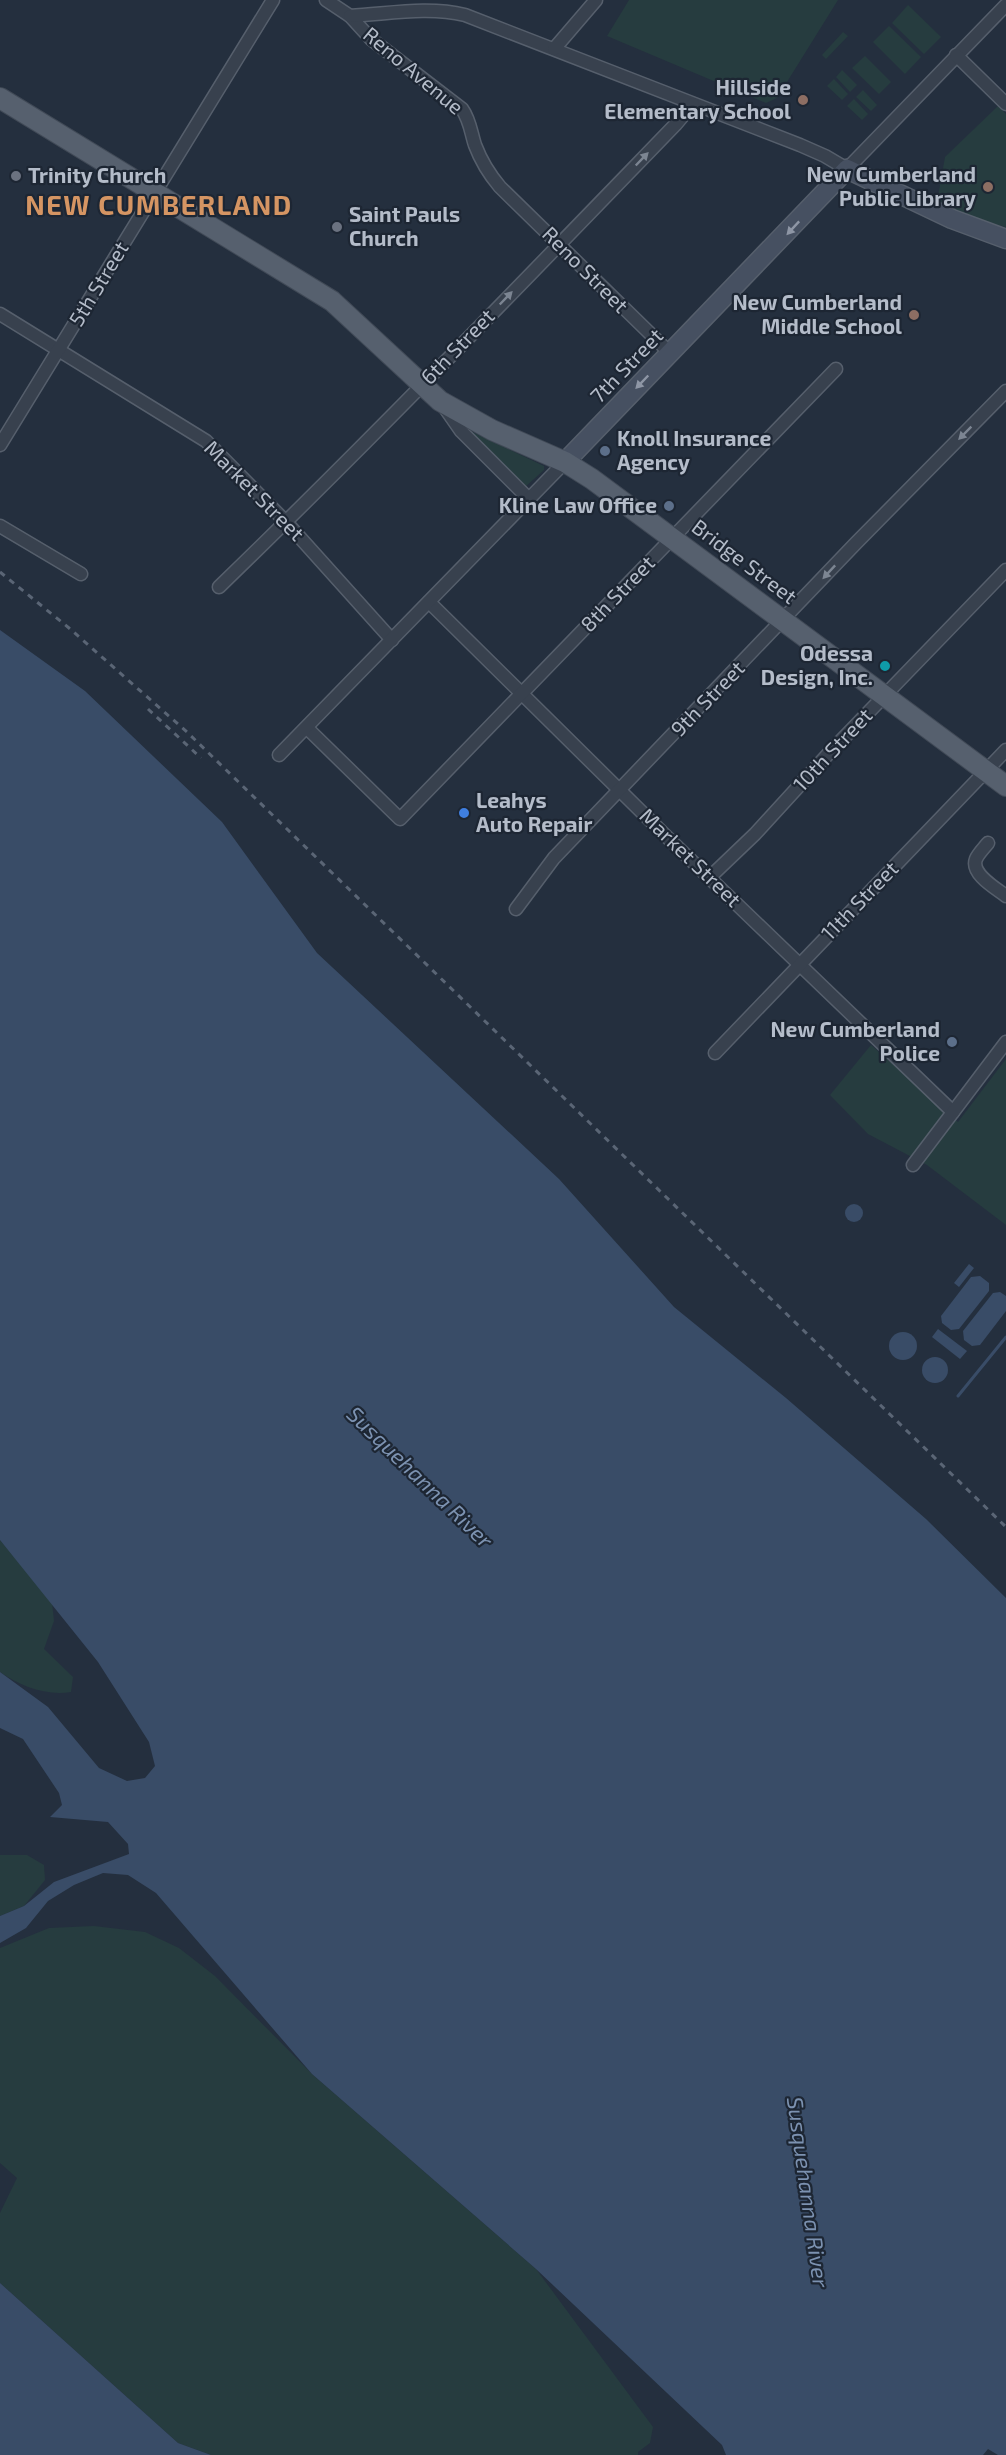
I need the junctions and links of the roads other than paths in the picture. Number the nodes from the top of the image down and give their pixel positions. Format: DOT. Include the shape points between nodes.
graph roads {
  1 [pos="273,0"];
  2 [pos="326,0"];
  3 [pos="596,0"];
  4 [pos="1006,5"];
  5 [pos="350,16"];
  6 [pos="554,49"];
  7 [pos="956,55"];
  8 [pos="0,98"];
  9 [pos="693,104"];
  10 [pos="1006,104"];
  11 [pos="847,169"];
  12 [pos="500,187"];
  13 [pos="155,194"];
  14 [pos="1006,239"];
  15 [pos="560,244"];
  16 [pos="0,314"];
  17 [pos="59,350"];
  18 [pos="670,353"];
  19 [pos="836,369"];
  20 [pos="421,385"];
  21 [pos="1005,395"];
  22 [pos="440,401"];
  23 [pos="0,445"];
  24 [pos="565,462"];
  25 [pos="529,499"];
  26 [pos="286,522"];
  27 [pos="0,526"];
  28 [pos="672,539"];
  29 [pos="1006,570"];
  30 [pos="81,574"];
  31 [pos="219,586"];
  32 [pos="429,602"];
  33 [pos="783,621"];
  34 [pos="392,640"];
  35 [pos="521,693"];
  36 [pos="884,696"];
  37 [pos="307,728"];
  38 [pos="1006,750"];
  39 [pos="279,755"];
  40 [pos="986,771"];
  41 [pos="1006,786"];
  42 [pos="620,791"];
  43 [pos="988,843"];
  44 [pos="710,877"];
  45 [pos="1006,896"];
  46 [pos="516,909"];
  47 [pos="799,964"];
  48 [pos="1006,1042"];
  49 [pos="715,1053"];
  50 [pos="953,1112"];
  51 [pos="913,1165"];
  1 -- 13 [label="street, 5th Street"];
  2 -- 5 [label="street, Reno Avenue"];
  3 -- 6 [label="street"];
  4 -- 7 [label="street, 7th Street"];
  5 -- 6 [label="street" via="446,10"];
  5 -- 12 [label="street, Reno Avenue" via="371,39 462,109 484,165"];
  6 -- 9 [label="street"];
  7 -- 10 [label="street"];
  7 -- 11 [label="street, 7th Street"];
  8 -- 13 [label="main road, Bridge Street"];
  9 -- 11 [label="street" via="808,149"];
  15 -- 9 [label="street, 6th Street, one-way"];
  11 -- 14 [label="main road" via="952,219"];
  11 -- 18 [label="main road, 7th Street, one-way"];
  12 -- 15 [label="street, Reno Street"];
  13 -- 17 [label="street, 5th Street"];
  13 -- 20 [label="main road, Bridge Street" via="332,301"];
  15 -- 18 [label="street, Reno Street"];
  20 -- 15 [label="street, 6th Street, one-way"];
  16 -- 17 [label="street, Market Street"];
  17 -- 23 [label="street, 5th Street"];
  17 -- 26 [label="street, Market Street" via="206,441"];
  18 -- 24 [label="main road, 7th Street, one-way"];
  19 -- 28 [label="street, 8th Street"];
  20 -- 22 [label="main road, Bridge Street"];
  20 -- 26 [label="street, 6th Street"];
  21 -- 33 [label="street, 9th Street, one-way"];
  22 -- 24 [label="main road, Bridge Street" via="492,430"];
  22 -- 25 [label="street, Bridge Street" via="461,431"];
  24 -- 25 [label="street, 7th Street"];
  24 -- 28 [label="main road, Bridge Street"];
  25 -- 32 [label="street, 7th Street"];
  26 -- 31 [label="street, 6th Street"];
  26 -- 34 [label="street, Market Street"];
  27 -- 30 [label="street"];
  28 -- 33 [label="main road, Bridge Street"];
  28 -- 35 [label="street, 8th Street"];
  29 -- 36 [label="street, 10th Street"];
  32 -- 34 [label="street, 7th Street"];
  32 -- 35 [label="street, Market Street"];
  33 -- 36 [label="main road, Bridge Street"];
  33 -- 42 [label="street, 9th Street"];
  34 -- 37 [label="street, 7th Street"];
  35 -- 37 [label="street, 8th Street" via="400,819"];
  35 -- 42 [label="street, Market Street"];
  36 -- 40 [label="main road, Bridge Street"];
  36 -- 44 [label="street, 10th Street"];
  37 -- 39 [label="street, 7th Street"];
  38 -- 40 [label="street, 11th Street"];
  40 -- 41 [label="main road, Bridge Street"];
  40 -- 47 [label="street, 11th Street"];
  42 -- 44 [label="street, Market Street"];
  42 -- 46 [label="street, 9th Street" via="554,858"];
  43 -- 45 [label="street" via="975,866"];
  44 -- 47 [label="street, Market Street"];
  47 -- 49 [label="street, 11th Street"];
  47 -- 50 [label="street, Market Street"];
  48 -- 50 [label="street"];
  50 -- 51 [label="street"];
}
